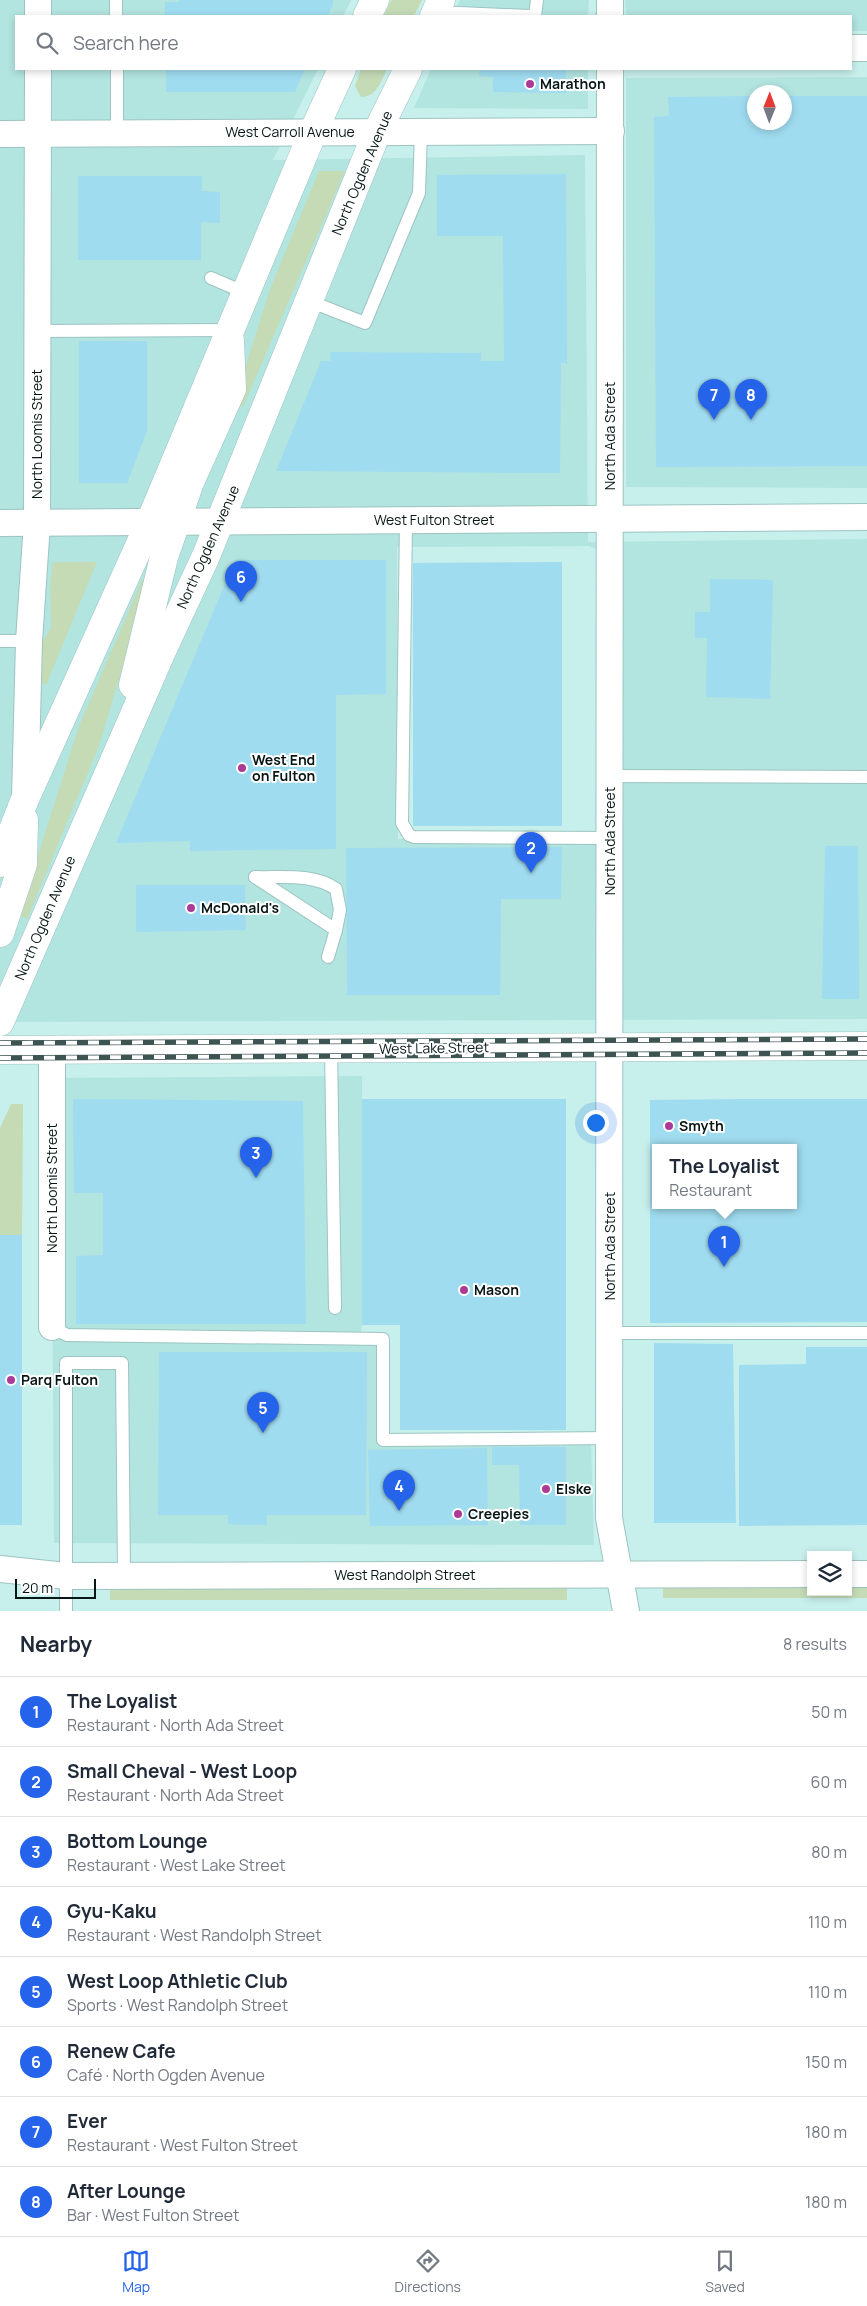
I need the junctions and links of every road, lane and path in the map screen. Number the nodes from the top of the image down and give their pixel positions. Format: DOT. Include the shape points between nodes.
graph roads {
  1 [pos="38,0"];
  2 [pos="116,0"];
  3 [pos="374,0"];
  4 [pos="537,0"];
  5 [pos="610,0"];
  6 [pos="437,9"];
  7 [pos="38,15"];
  8 [pos="116,15"];
  9 [pos="367,15"];
  10 [pos="517,15"];
  11 [pos="535,15"];
  12 [pos="610,15"];
  13 [pos="852,48"];
  14 [pos="867,48"];
  15 [pos="38,70"];
  16 [pos="117,70"];
  17 [pos="342,70"];
  18 [pos="408,70"];
  19 [pos="610,70"];
  20 [pos="610,131"];
  21 [pos="313,132"];
  22 [pos="378,132"];
  23 [pos="421,132"];
  24 [pos="117,133"];
  25 [pos="0,134"];
  26 [pos="38,134"];
  27 [pos="211,278"];
  28 [pos="246,293"];
  29 [pos="309,301"];
  30 [pos="230,330"];
  31 [pos="37,331"];
  32 [pos="867,517"];
  33 [pos="610,519"];
  34 [pos="406,520"];
  35 [pos="150,522"];
  36 [pos="176,522"];
  37 [pos="220,522"];
  38 [pos="0,523"];
  39 [pos="37,523"];
  40 [pos="0,641"];
  41 [pos="29,641"];
  42 [pos="117,752"];
  43 [pos="610,776"];
  44 [pos="867,777"];
  45 [pos="25,798"];
  46 [pos="610,838"];
  47 [pos="0,863"];
  48 [pos="336,930"];
  49 [pos="0,933"];
  50 [pos="328,957"];
  51 [pos="0,1022"];
  52 [pos="610,1046"];
  53 [pos="867,1046"];
  54 [pos="52,1049"];
  55 [pos="331,1049"];
  56 [pos="0,1050"];
  57 [pos="335,1308"];
  58 [pos="52,1327"];
  59 [pos="867,1333"];
  60 [pos="609,1334"];
  61 [pos="610,1438"];
  62 [pos="0,1569"];
  63 [pos="618,1574"];
  64 [pos="807,1574"];
  65 [pos="852,1574"];
  66 [pos="867,1574"];
  67 [pos="66,1576"];
  68 [pos="124,1576"];
  69 [pos="66,1611"];
  70 [pos="626,1611"];
  1 -- 7 [label="street"];
  2 -- 8 [label="lane"];
  3 -- 9 [label="main road"];
  4 -- 11 [label="lane"];
  5 -- 12 [label="street"];
  6 -- 10 [label="lane"];
  13 -- 14 [label="street"];
  15 -- 26 [label="street, North Loomis Street"];
  16 -- 24 [label="lane"];
  17 -- 21 [label="main road"];
  18 -- 22 [label="main road, North Ogden Avenue"];
  19 -- 20 [label="street, North Ada Street"];
  20 -- 23 [label="street, West Carroll Avenue"];
  20 -- 33 [label="street, North Ada Street"];
  21 -- 22 [label="street, West Carroll Avenue"];
  21 -- 24 [label="street, West Carroll Avenue"];
  21 -- 28 [label="main road"];
  22 -- 23 [label="street, West Carroll Avenue"];
  22 -- 29 [label="main road, North Ogden Avenue"];
  23 -- 29 [label="lane" via="419,192 365,323"];
  24 -- 26 [label="street, West Carroll Avenue"];
  25 -- 26 [label="street, West Carroll Avenue"];
  26 -- 31 [label="street, North Loomis Street"];
  27 -- 28 [label="lane"];
  28 -- 30 [label="main road"];
  29 -- 37 [label="main road, North Ogden Avenue"];
  30 -- 31 [label="lane"];
  30 -- 35 [label="main road"];
  30 -- 36 [label="main road" via="232,389 190,482"];
  31 -- 39 [label="street, North Loomis Street"];
  32 -- 33 [label="street, West Fulton Street"];
  33 -- 34 [label="street, West Fulton Street"];
  33 -- 43 [label="street, North Ada Street"];
  34 -- 37 [label="street, West Fulton Street"];
  34 -- 46 [label="lane" via="402,823 409,835"];
  35 -- 36 [label="street, West Fulton Street"];
  35 -- 39 [label="street, West Fulton Street"];
  35 -- 45 [label="main road"];
  36 -- 37 [label="street, West Fulton Street"];
  36 -- 42 [label="main road" via="164,557"];
  37 -- 42 [label="main road, North Ogden Avenue"];
  38 -- 39 [label="street, West Fulton Street"];
  39 -- 41 [label="street, North Loomis Street"];
  40 -- 41 [label="lane"];
  41 -- 45 [label="street, North Loomis Street"];
  42 -- 51 [label="main road, North Ogden Avenue"];
  43 -- 44 [label="lane"];
  43 -- 46 [label="street, North Ada Street"];
  45 -- 47 [label="main road"];
  45 -- 49 [label="main road" via="23,864"];
  46 -- 52 [label="street, North Ada Street"];
  48 -- 48 [label="lane" via="255,877 311,878 328,883 336,889 340,910"];
  48 -- 50 [label="lane"];
  52 -- 53 [label="main road, West Lake Street"];
  52 -- 55 [label="main road, West Lake Street"];
  52 -- 60 [label="street, North Ada Street"];
  54 -- 55 [label="main road, West Lake Street"];
  54 -- 56 [label="main road, West Lake Street"];
  54 -- 58 [label="street, North Loomis Street"];
  55 -- 57 [label="lane"];
  58 -- 61 [label="lane" via="67,1335 383,1338 383,1440"];
  59 -- 60 [label="lane"];
  60 -- 61 [label="street, North Ada Street"];
  61 -- 63 [label="street, North Ada Street" via="609,1528"];
  62 -- 67 [label="street, West Randolph Street"];
  63 -- 64 [label="street, West Randolph Street"];
  63 -- 68 [label="street, West Randolph Street"];
  63 -- 70 [label="street, North Ada Street"];
  65 -- 66 [label="street"];
  67 -- 68 [label="street, West Randolph Street"];
  67 -- 68 [label="lane" via="66,1363 122,1363"];
  67 -- 69 [label="lane"];
}
